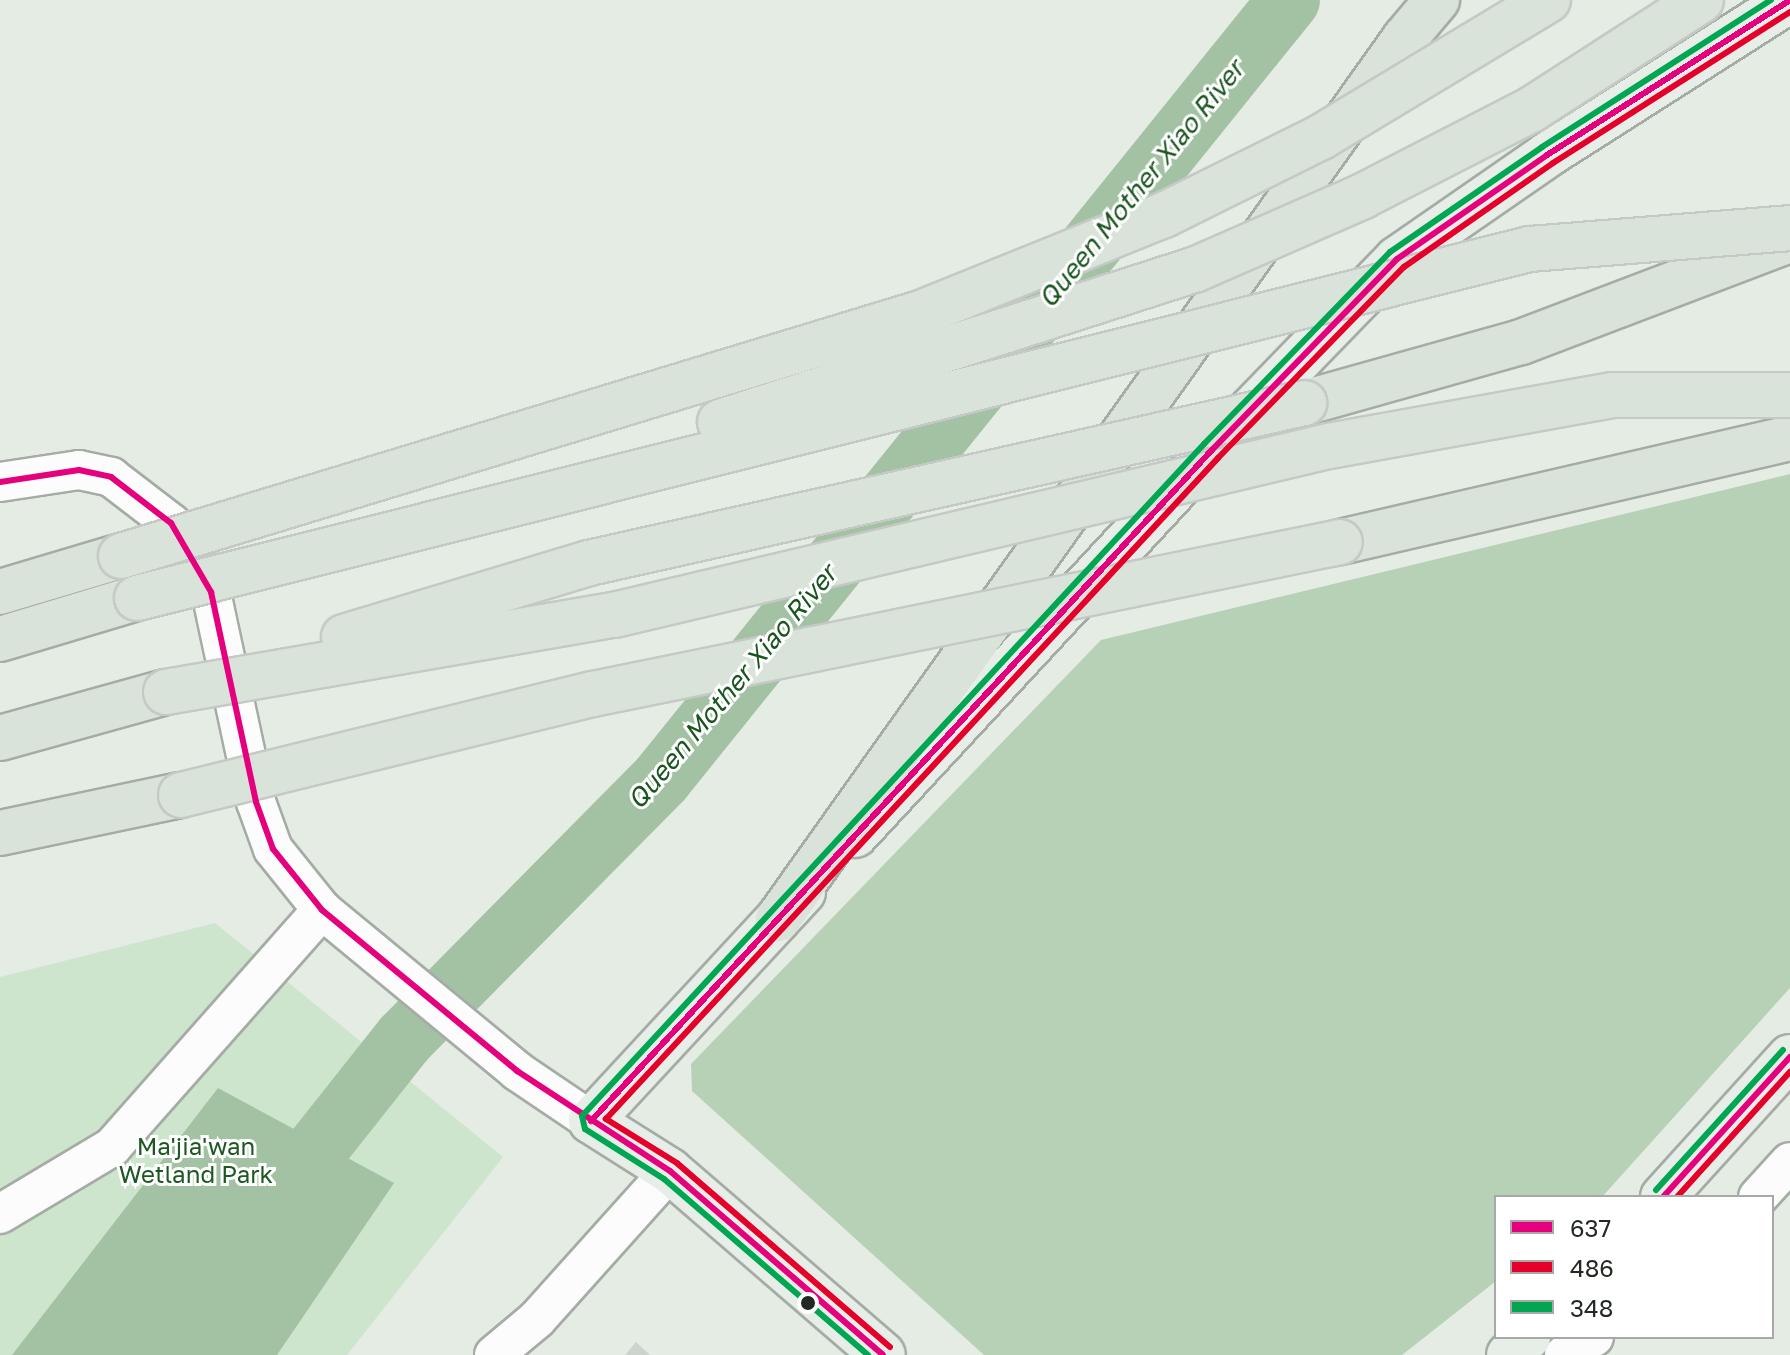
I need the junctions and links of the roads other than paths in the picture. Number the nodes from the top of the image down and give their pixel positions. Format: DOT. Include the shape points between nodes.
graph roads {
  1 [pos="1437,0"];
  2 [pos="1548,0"];
  3 [pos="1701,0"];
  4 [pos="1790,0"];
  5 [pos="1790,228"];
  6 [pos="1790,240"];
  7 [pos="1790,395"];
  8 [pos="1790,438"];
  9 [pos="0,482"];
  10 [pos="0,592"];
  11 [pos="137,598"];
  12 [pos="0,639"];
  13 [pos="166,692"];
  14 [pos="0,738"];
  15 [pos="0,833"];
  16 [pos="322,910"];
  17 [pos="778,919"];
  18 [pos="1790,1057"];
  19 [pos="591,1121"];
  20 [pos="1790,1162"];
  21 [pos="670,1171"];
  22 [pos="1665,1195"];
  23 [pos="1760,1195"];
  24 [pos="0,1214"];
  25 [pos="1526,1339"];
  26 [pos="1591,1339"];
  27 [pos="494,1355"];
  28 [pos="883,1355"];
  29 [pos="1509,1355"];
  30 [pos="1564,1355"];
  1 -- 17 [label="highway" via="1386,64"];
  2 -- 10 [label="highway, bridge" via="1321,137 1164,215 921,313"];
  3 -- 11 [label="highway, bridge" via="1532,109 1363,196 1194,270 988,340"];
  4 -- 17 [label="main road" via="1547,155 1397,259 1211,451"];
  5 -- 11 [label="highway, bridge" via="1530,249"];
  6 -- 13 [label="highway, bridge" via="1521,342 1318,399 589,563"];
  7 -- 13 [label="highway, bridge" via="1612,395 1329,446 614,615"];
  8 -- 15 [label="highway, bridge" via="1340,542 593,694 181,795"];
  9 -- 16 [label="street" via="79,470 111,477 171,523 211,592 256,802 273,849"];
  11 -- 12 [label="highway"];
  13 -- 14 [label="highway"];
  16 -- 19 [label="street" via="517,1071"];
  16 -- 24 [label="street" via="112,1147"];
  17 -- 19 [label="main road"];
  18 -- 22 [label="main road"];
  19 -- 21 [label="main road"];
  20 -- 23 [label="street"];
  21 -- 27 [label="street" via="537,1319"];
  21 -- 28 [label="main road"];
  25 -- 29 [label="main road"];
  26 -- 30 [label="street"];
}
